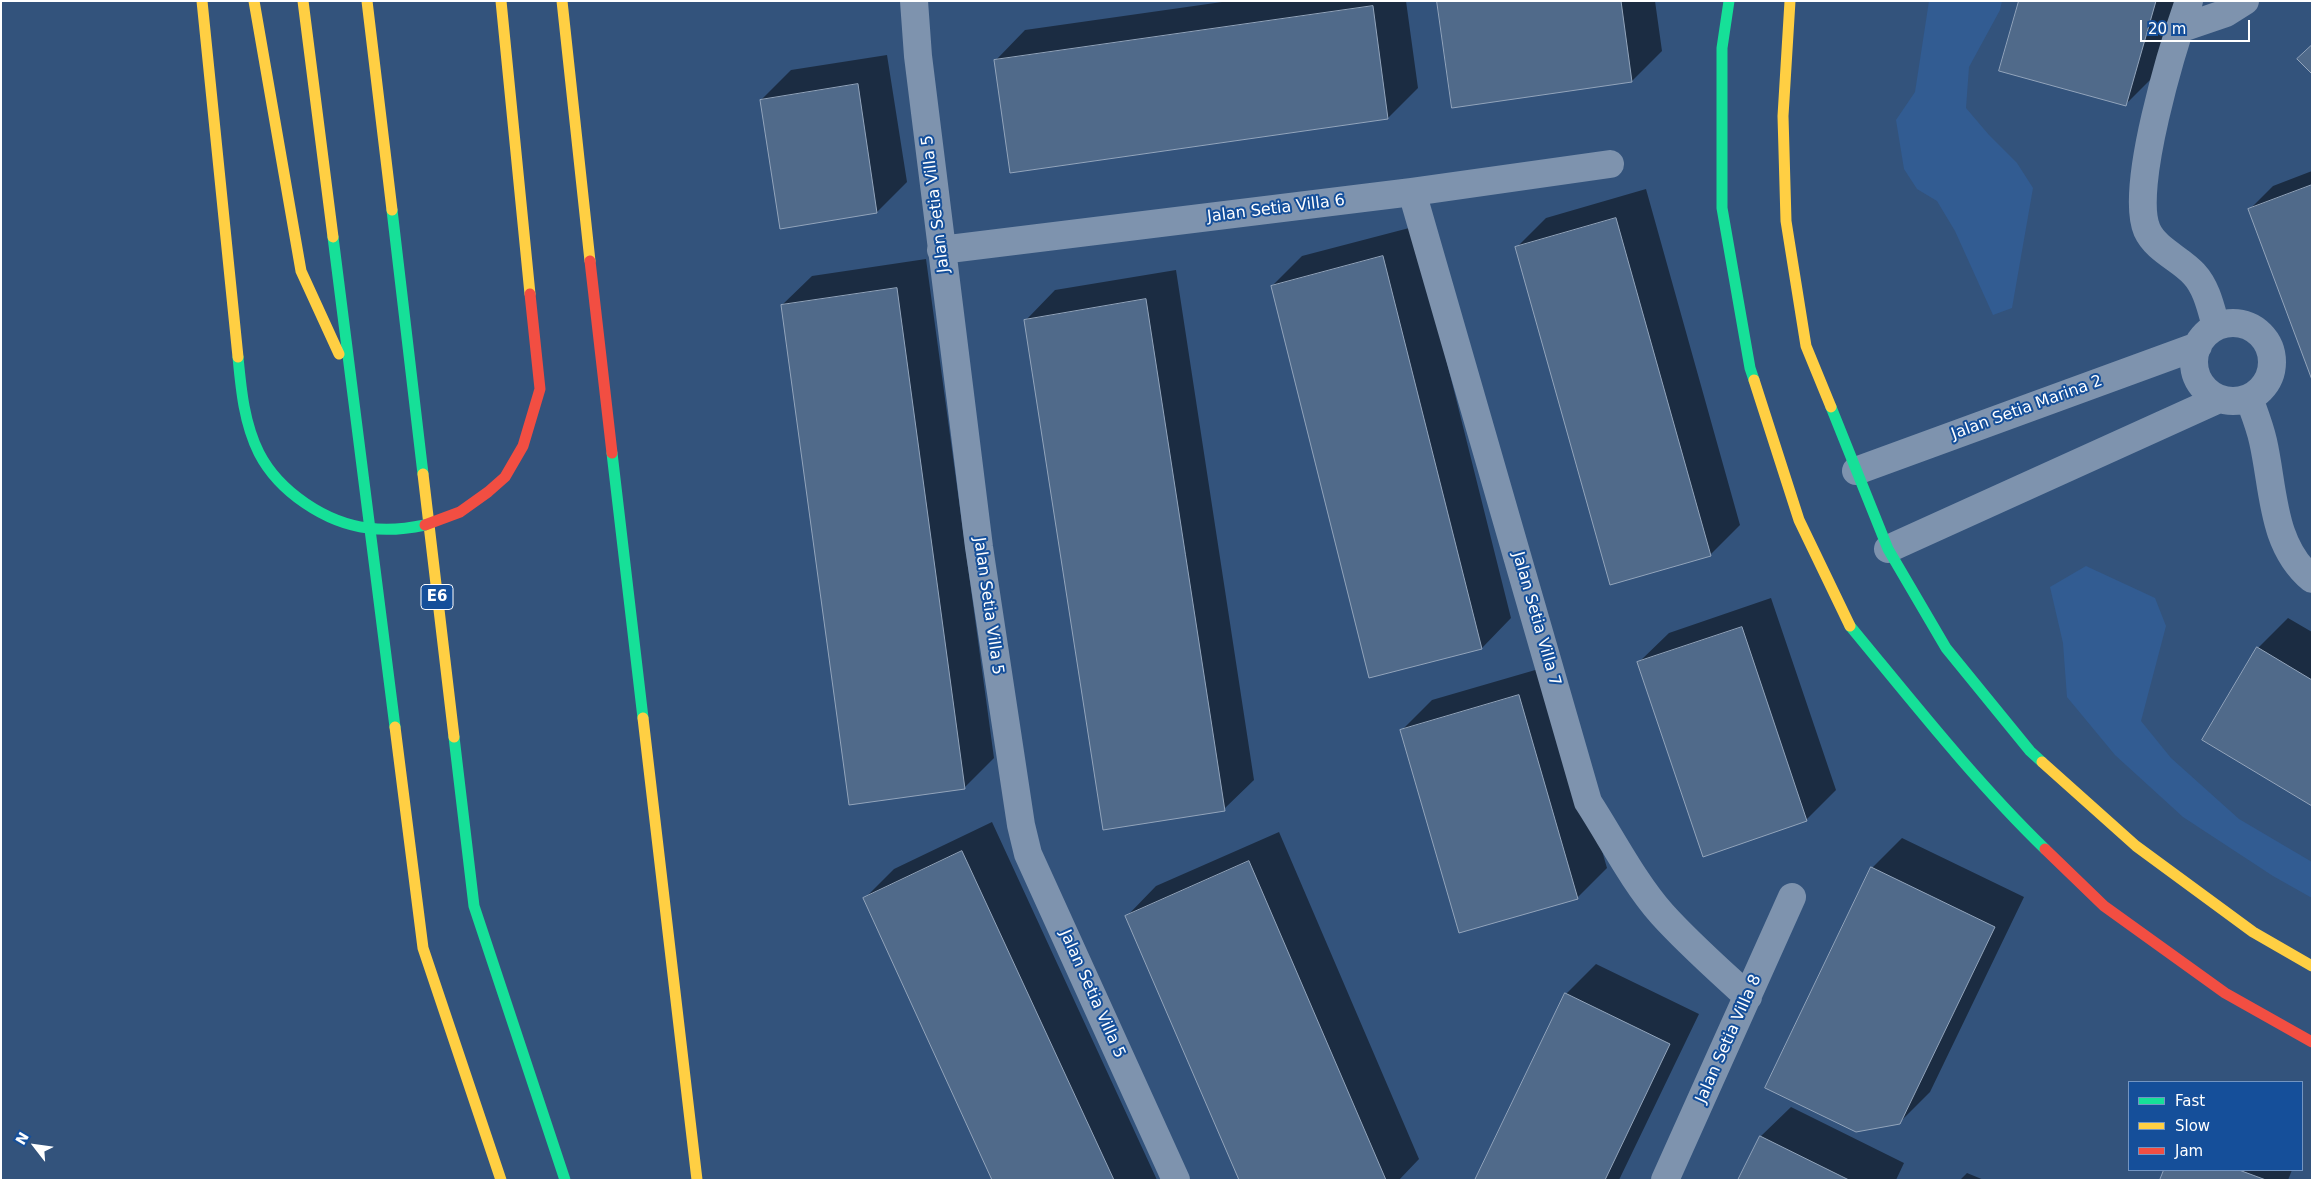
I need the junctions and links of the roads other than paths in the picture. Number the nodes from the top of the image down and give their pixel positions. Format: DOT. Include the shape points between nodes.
graph roads {
  1 [pos="202,1"];
  2 [pos="254,1"];
  3 [pos="303,1"];
  4 [pos="366,1"];
  5 [pos="501,1"];
  6 [pos="562,1"];
  7 [pos="914,1"];
  8 [pos="1729,1"];
  9 [pos="1790,1"];
  10 [pos="2189,1"];
  11 [pos="2245,1"];
  12 [pos="2179,29"];
  13 [pos="1610,164"];
  14 [pos="1412,192"];
  15 [pos="941,250"];
  16 [pos="2207,336"];
  17 [pos="351,378"];
  18 [pos="2219,398"];
  19 [pos="2249,398"];
  20 [pos="1856,471"];
  21 [pos="1888,549"];
  22 [pos="2312,579"];
  23 [pos="1792,897"];
  24 [pos="2312,966"];
  25 [pos="1748,997"];
  26 [pos="2312,1042"];
  27 [pos="501,1180"];
  28 [pos="565,1180"];
  29 [pos="697,1180"];
  30 [pos="1176,1180"];
  31 [pos="1665,1180"];
  1 -- 5 [label="main road, bridge" via="242,401 261,457 286,489 313,510 348,525 391,531 435,524 471,507 505,477 528,440 540,389"];
  2 -- 17 [label="main road" via="301,271"];
  3 -- 17 [label="main road"];
  4 -- 28 [label="main road, E6" via="474,906"];
  6 -- 29 [label="main road" via="574,128"];
  7 -- 15 [label="street, Jalan Setia Villa 5"];
  8 -- 26 [label="main road" via="1722,48 1722,208 1750,368 1799,520 1848,623 2009,814 2104,906 2225,993"];
  9 -- 20 [label="main road" via="1783,116 1786,221 1806,346"];
  10 -- 12 [label="street"];
  11 -- 12 [label="street" via="2226,13"];
  12 -- 16 [label="street" via="2153,127 2142,212 2148,232 2164,250 2194,274 2207,295"];
  13 -- 14 [label="street, Jalan Setia Villa 6"];
  14 -- 15 [label="street, Jalan Setia Villa 6"];
  14 -- 25 [label="street, Jalan Setia Villa 7" via="1588,802 1661,913"];
  15 -- 30 [label="street, Jalan Setia Villa 5" via="979,547 1028,854"];
  16 -- 18 [label="street" via="2195,353 2194,370 2201,386"];
  16 -- 19 [label="street" via="2234,323 2250,327 2264,338 2271,354 2271,371 2263,387"];
  16 -- 20 [label="street, Jalan Setia Marina 2"];
  17 -- 27 [label="main road" via="423,948"];
  18 -- 19 [label="street" via="2232,402"];
  18 -- 21 [label="street"];
  19 -- 22 [label="street" via="2263,441 2273,507 2282,535 2300,569"];
  20 -- 21 [label="main road"];
  21 -- 24 [label="main road" via="1946,648 2030,751 2136,846 2254,932"];
  23 -- 25 [label="street, Jalan Setia Villa 8"];
  25 -- 31 [label="street, Jalan Setia Villa 8"];
}
